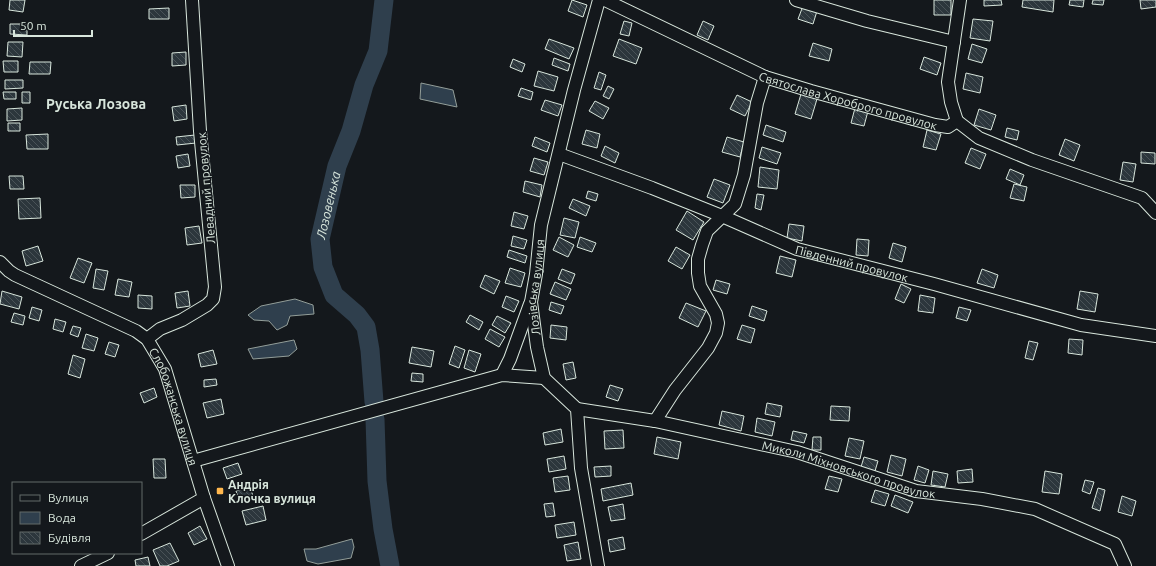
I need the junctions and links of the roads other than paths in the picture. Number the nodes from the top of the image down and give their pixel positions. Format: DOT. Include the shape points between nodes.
graph roads {
  1 [pos="192,0"];
  2 [pos="599,0"];
  3 [pos="605,0"];
  4 [pos="796,0"];
  5 [pos="960,0"];
  6 [pos="954,42"];
  7 [pos="765,77"];
  8 [pos="957,121"];
  9 [pos="559,154"];
  10 [pos="1156,213"];
  11 [pos="722,216"];
  12 [pos="0,262"];
  13 [pos="531,302"];
  14 [pos="1156,336"];
  15 [pos="147,339"];
  16 [pos="502,375"];
  17 [pos="544,378"];
  18 [pos="577,409"];
  19 [pos="655,422"];
  20 [pos="193,461"];
  21 [pos="204,498"];
  22 [pos="142,533"];
  23 [pos="106,554"];
  24 [pos="81,566"];
  25 [pos="228,566"];
  26 [pos="598,566"];
  27 [pos="1125,566"];
  1 -- 15 [label="street, Левадний провулок" via="215,287 213,299 208,305 160,329"];
  2 -- 9 [label="street, Лозівська вулиця"];
  3 -- 7 [label="street, Святослава Хороброго провулок"];
  4 -- 6 [label="street" via="867,21"];
  5 -- 6 [label="street"];
  6 -- 8 [label="street" via="948,82"];
  7 -- 8 [label="street, Святослава Хороброго провулок" via="935,125 948,127"];
  7 -- 11 [label="street" via="757,103 744,175 735,204"];
  8 -- 10 [label="street" via="978,138 1032,160 1142,198"];
  9 -- 11 [label="street, Південний провулок"];
  9 -- 13 [label="street, Лозівська вулиця" via="541,225"];
  11 -- 14 [label="street, Південний провулок" via="797,249 1081,325"];
  11 -- 19 [label="street" via="707,231 698,266 700,286 716,314 716,333"];
  12 -- 15 [label="street, Слобожанська вулиця" via="9,272 136,331"];
  13 -- 16 [label="street"];
  13 -- 17 [label="street, Лозівська вулиця"];
  15 -- 20 [label="street, Слобожанська вулиця" via="165,369"];
  16 -- 17 [label="street"];
  16 -- 20 [label="street"];
  17 -- 18 [label="street"];
  18 -- 19 [label="street, Миколи Міхновського провулок"];
  18 -- 26 [label="street" via="581,468"];
  19 -- 27 [label="street, Миколи Міхновського провулок" via="797,452 916,491 1036,509 1115,544"];
  20 -- 21 [label="street, Слобожанська вулиця"];
  21 -- 22 [label="street"];
  21 -- 25 [label="street, Слобожанська вулиця"];
  23 -- 24 [label="street"];
}
